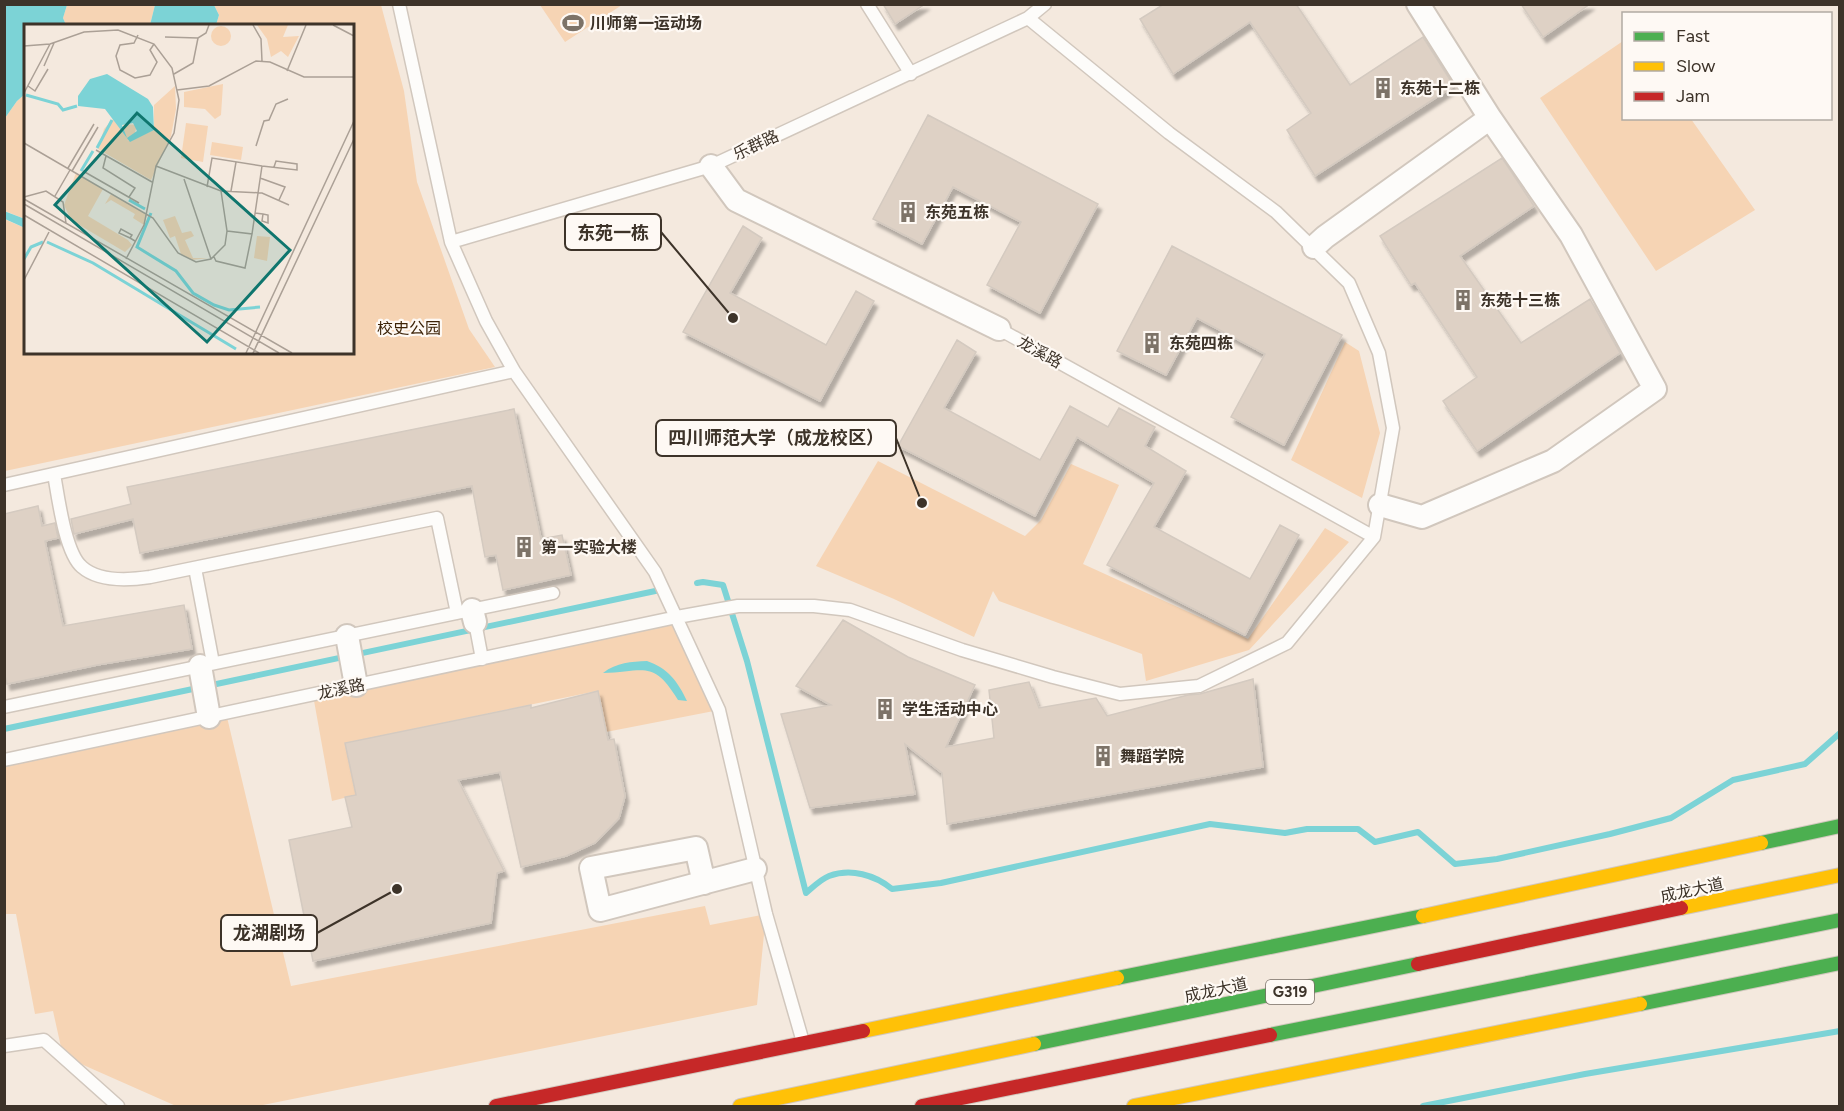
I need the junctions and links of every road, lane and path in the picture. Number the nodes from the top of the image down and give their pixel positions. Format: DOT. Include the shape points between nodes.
graph roads {
  1 [pos="399,4"];
  2 [pos="867,4"];
  3 [pos="1045,4"];
  4 [pos="1418,4"];
  5 [pos="1028,18"];
  6 [pos="910,74"];
  7 [pos="1491,118"];
  8 [pos="711,166"];
  9 [pos="450,242"];
  10 [pos="1314,247"];
  11 [pos="999,329"];
  12 [pos="514,370"];
  13 [pos="54,474"];
  14 [pos="4,485"];
  15 [pos="1380,505"];
  16 [pos="1374,537"];
  17 [pos="195,568"];
  18 [pos="553,593"];
  19 [pos="677,617"];
  20 [pos="470,620"];
  21 [pos="351,658"];
  22 [pos="482,659"];
  23 [pos="206,684"];
  24 [pos="4,707"];
  25 [pos="4,760"];
  26 [pos="1839,826"];
  27 [pos="755,869"];
  28 [pos="1839,875"];
  29 [pos="704,882"];
  30 [pos="1839,920"];
  31 [pos="1839,963"];
  32 [pos="803,1043"];
  33 [pos="4,1046"];
  34 [pos="118,1107"];
  35 [pos="496,1107"];
  36 [pos="740,1107"];
  37 [pos="922,1107"];
  38 [pos="1134,1107"];
  1 -- 9 [label="lane"];
  2 -- 6 [label="lane"];
  3 -- 5 [label="lane, 乐群路"];
  4 -- 7 [label="street"];
  5 -- 6 [label="lane, 乐群路"];
  5 -- 10 [label="lane" via="1169,133 1276,212"];
  6 -- 8 [label="lane, 乐群路"];
  7 -- 10 [label="street"];
  7 -- 15 [label="street" via="1570,235 1655,389 1553,461 1422,517"];
  8 -- 9 [label="lane, 乐群路"];
  8 -- 11 [label="street, 龙溪路" via="736,200"];
  9 -- 12 [label="lane" via="486,321"];
  10 -- 15 [label="lane" via="1348,283 1379,354 1393,428"];
  11 -- 16 [label="lane, 龙溪路"];
  12 -- 13 [label="lane"];
  12 -- 19 [label="lane" via="655,572"];
  13 -- 14 [label="lane"];
  13 -- 17 [label="lane" via="66,535 82,567 103,577 128,580"];
  15 -- 16 [label="lane"];
  16 -- 19 [label="lane, 龙溪路" via="1287,643 1198,686 1120,694 962,650 850,610 738,606"];
  17 -- 20 [label="lane" via="437,519"];
  17 -- 23 [label="lane"];
  18 -- 20 [label="lane"];
  19 -- 22 [label="lane, 龙溪路"];
  19 -- 27 [label="lane" via="719,710"];
  20 -- 21 [label="lane"];
  20 -- 22 [label="lane"];
  21 -- 22 [label="lane, 龙溪路"];
  21 -- 23 [label="lane, 龙溪路"];
  21 -- 23 [label="lane"];
  23 -- 24 [label="lane"];
  23 -- 25 [label="lane, 龙溪路"];
  26 -- 32 [label="main road"];
  27 -- 29 [label="street"];
  27 -- 32 [label="lane"];
  28 -- 36 [label="main road, 成龙大道 / G319"];
  29 -- 29 [label="street" via="600,910 591,868 696,848"];
  30 -- 37 [label="main road, G319"];
  31 -- 38 [label="main road"];
  32 -- 35 [label="main road"];
  33 -- 34 [label="lane" via="44,1040"];
}
